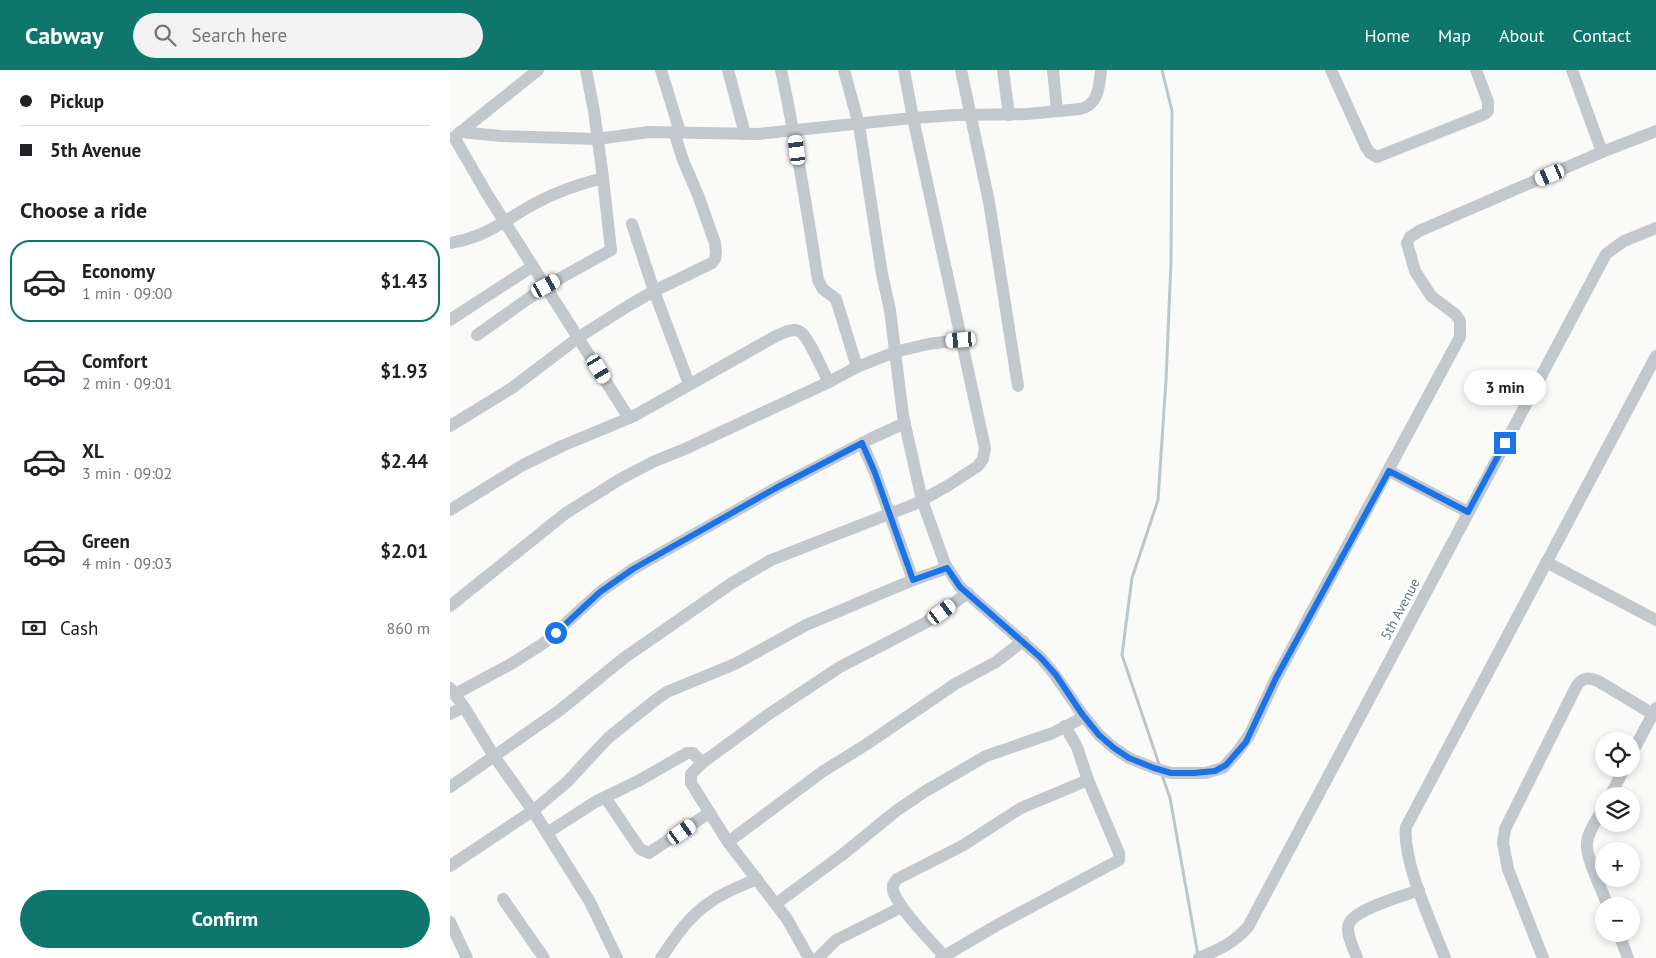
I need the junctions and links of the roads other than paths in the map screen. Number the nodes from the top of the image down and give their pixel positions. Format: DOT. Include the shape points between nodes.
graph roads {
  1 [pos="538,70"];
  2 [pos="586,70"];
  3 [pos="661,70"];
  4 [pos="728,70"];
  5 [pos="781,70"];
  6 [pos="844,70"];
  7 [pos="904,70"];
  8 [pos="961,70"];
  9 [pos="1003,70"];
  10 [pos="1052,70"];
  11 [pos="1101,70"];
  12 [pos="1331,70"];
  13 [pos="1476,70"];
  14 [pos="1572,70"];
  15 [pos="1057,111"];
  16 [pos="970,115"];
  17 [pos="1009,115"];
  18 [pos="913,118"];
  19 [pos="859,125"];
  20 [pos="794,131"];
  21 [pos="1656,131"];
  22 [pos="677,132"];
  23 [pos="745,134"];
  24 [pos="454,136"];
  25 [pos="597,139"];
  26 [pos="1602,152"];
  27 [pos="603,178"];
  28 [pos="505,222"];
  29 [pos="632,224"];
  30 [pos="1656,228"];
  31 [pos="450,244"];
  32 [pos="533,266"];
  33 [pos="546,286"];
  34 [pos="654,291"];
  35 [pos="450,320"];
  36 [pos="477,335"];
  37 [pos="579,337"];
  38 [pos="961,340"];
  39 [pos="895,352"];
  40 [pos="1656,356"];
  41 [pos="857,367"];
  42 [pos="828,382"];
  43 [pos="689,384"];
  44 [pos="1018,386"];
  45 [pos="629,418"];
  46 [pos="905,423"];
  47 [pos="450,426"];
  48 [pos="862,443"];
  49 [pos="1389,471"];
  50 [pos="922,500"];
  51 [pos="450,510"];
  52 [pos="1468,512"];
  53 [pos="890,514"];
  54 [pos="1546,562"];
  55 [pos="947,568"];
  56 [pos="913,580"];
  57 [pos="968,593"];
  58 [pos="450,606"];
  59 [pos="1656,620"];
  60 [pos="1023,642"];
  61 [pos="452,691"];
  62 [pos="464,707"];
  63 [pos="1654,711"];
  64 [pos="450,714"];
  65 [pos="1084,717"];
  66 [pos="1065,726"];
  67 [pos="1640,738"];
  68 [pos="494,756"];
  69 [pos="702,763"];
  70 [pos="1088,780"];
  71 [pos="450,787"];
  72 [pos="605,797"];
  73 [pos="533,811"];
  74 [pos="709,813"];
  75 [pos="1595,824"];
  76 [pos="547,833"];
  77 [pos="728,842"];
  78 [pos="450,866"];
  79 [pos="757,879"];
  80 [pos="1419,890"];
  81 [pos="1605,897"];
  82 [pos="503,899"];
  83 [pos="777,903"];
  84 [pos="902,907"];
  85 [pos="450,922"];
  86 [pos="1622,942"];
  87 [pos="942,957"];
  88 [pos="467,958"];
  89 [pos="544,958"];
  90 [pos="617,958"];
  91 [pos="661,958"];
  92 [pos="809,958"];
  93 [pos="818,958"];
  94 [pos="1199,958"];
  95 [pos="1357,958"];
  96 [pos="1444,958"];
  97 [pos="1543,958"];
  98 [pos="1628,958"];
  1 -- 24 [label="street"];
  2 -- 25 [label="street"];
  3 -- 22 [label="street"];
  4 -- 23 [label="street"];
  5 -- 20 [label="street"];
  6 -- 19 [label="street"];
  7 -- 18 [label="street"];
  8 -- 16 [label="street"];
  9 -- 17 [label="street"];
  10 -- 15 [label="street"];
  11 -- 15 [label="street" via="1097,94 1091,106"];
  12 -- 13 [label="street" via="1366,147 1377,157 1485,114 1488,102"];
  14 -- 26 [label="street"];
  15 -- 17 [label="street"];
  16 -- 17 [label="street"];
  16 -- 18 [label="street"];
  16 -- 44 [label="street" via="989,202"];
  18 -- 19 [label="street"];
  18 -- 38 [label="street"];
  19 -- 20 [label="street"];
  19 -- 39 [label="street"];
  20 -- 23 [label="street"];
  20 -- 41 [label="street" via="818,280 823,289 836,299"];
  21 -- 26 [label="street"];
  22 -- 23 [label="street"];
  22 -- 25 [label="street"];
  22 -- 34 [label="street" via="683,160 708,221 716,253 712,263"];
  24 -- 25 [label="street"];
  24 -- 28 [label="street"];
  25 -- 27 [label="street"];
  26 -- 49 [label="street" via="1410,237 1408,246 1414,271 1431,296 1456,314 1461,330"];
  27 -- 28 [label="street" via="576,184"];
  27 -- 33 [label="street" via="611,250"];
  28 -- 31 [label="street" via="475,237"];
  28 -- 32 [label="street"];
  29 -- 34 [label="street"];
  30 -- 52 [label="street, 5th Avenue" via="1624,241 1606,254"];
  32 -- 33 [label="street"];
  32 -- 35 [label="street"];
  33 -- 36 [label="street"];
  33 -- 37 [label="street"];
  34 -- 37 [label="street"];
  34 -- 43 [label="street"];
  37 -- 45 [label="street"];
  37 -- 47 [label="street" via="512,388"];
  38 -- 39 [label="street"];
  38 -- 50 [label="street" via="984,454 978,466"];
  39 -- 41 [label="street"];
  39 -- 46 [label="street"];
  40 -- 54 [label="street"];
  41 -- 42 [label="street"];
  42 -- 43 [label="street" via="804,336 792,330"];
  42 -- 58 [label="street" via="622,478 566,513"];
  43 -- 45 [label="street"];
  45 -- 51 [label="street" via="546,453"];
  46 -- 48 [label="street"];
  46 -- 50 [label="street"];
  48 -- 53 [label="street"];
  48 -- 61 [label="street" via="633,569 600,592 544,643 511,664"];
  49 -- 52 [label="street"];
  49 -- 65 [label="street" via="1276,678 1246,742 1223,768 1205,773 1171,773 1154,768 1114,748"];
  50 -- 53 [label="street"];
  50 -- 55 [label="street"];
  52 -- 94 [label="street, 5th Avenue" via="1254,916 1242,933 1226,946"];
  53 -- 56 [label="street"];
  53 -- 68 [label="street" via="771,560 738,579 624,658 560,710"];
  54 -- 59 [label="street"];
  54 -- 80 [label="street" via="1408,821 1405,835 1407,851"];
  55 -- 56 [label="street"];
  55 -- 57 [label="street"];
  56 -- 73 [label="street" via="806,625 737,663 667,692 608,738 567,782"];
  57 -- 60 [label="street"];
  57 -- 69 [label="street" via="925,623 840,667"];
  60 -- 65 [label="street" via="1056,675"];
  60 -- 77 [label="street" via="822,772"];
  61 -- 62 [label="street"];
  62 -- 64 [label="street"];
  62 -- 68 [label="street"];
  63 -- 67 [label="street"];
  63 -- 97 [label="street" via="1598,681 1589,677 1583,679 1514,810 1504,837 1504,854"];
  65 -- 66 [label="street"];
  66 -- 70 [label="street" via="1077,747"];
  66 -- 83 [label="street" via="986,756 924,792"];
  68 -- 71 [label="street"];
  68 -- 73 [label="street"];
  69 -- 72 [label="street" via="693,753 687,753"];
  69 -- 74 [label="street" via="690,778"];
  70 -- 84 [label="street" via="1021,808 962,846 896,879 893,891"];
  70 -- 87 [label="street" via="1119,853 1118,862"];
  72 -- 74 [label="street" via="640,849 649,853"];
  72 -- 76 [label="street"];
  73 -- 76 [label="street"];
  73 -- 78 [label="street"];
  74 -- 77 [label="street"];
  75 -- 81 [label="street" via="1587,847"];
  76 -- 90 [label="street" via="590,902"];
  77 -- 79 [label="street"];
  79 -- 83 [label="street"];
  79 -- 91 [label="street" via="708,903 686,924"];
  80 -- 95 [label="street" via="1363,911 1351,920 1349,934"];
  80 -- 96 [label="street"];
  82 -- 89 [label="street"];
  83 -- 92 [label="street"];
  84 -- 87 [label="street"];
  84 -- 93 [label="street" via="836,940"];
  85 -- 88 [label="street"];
  86 -- 98 [label="street"];
}
